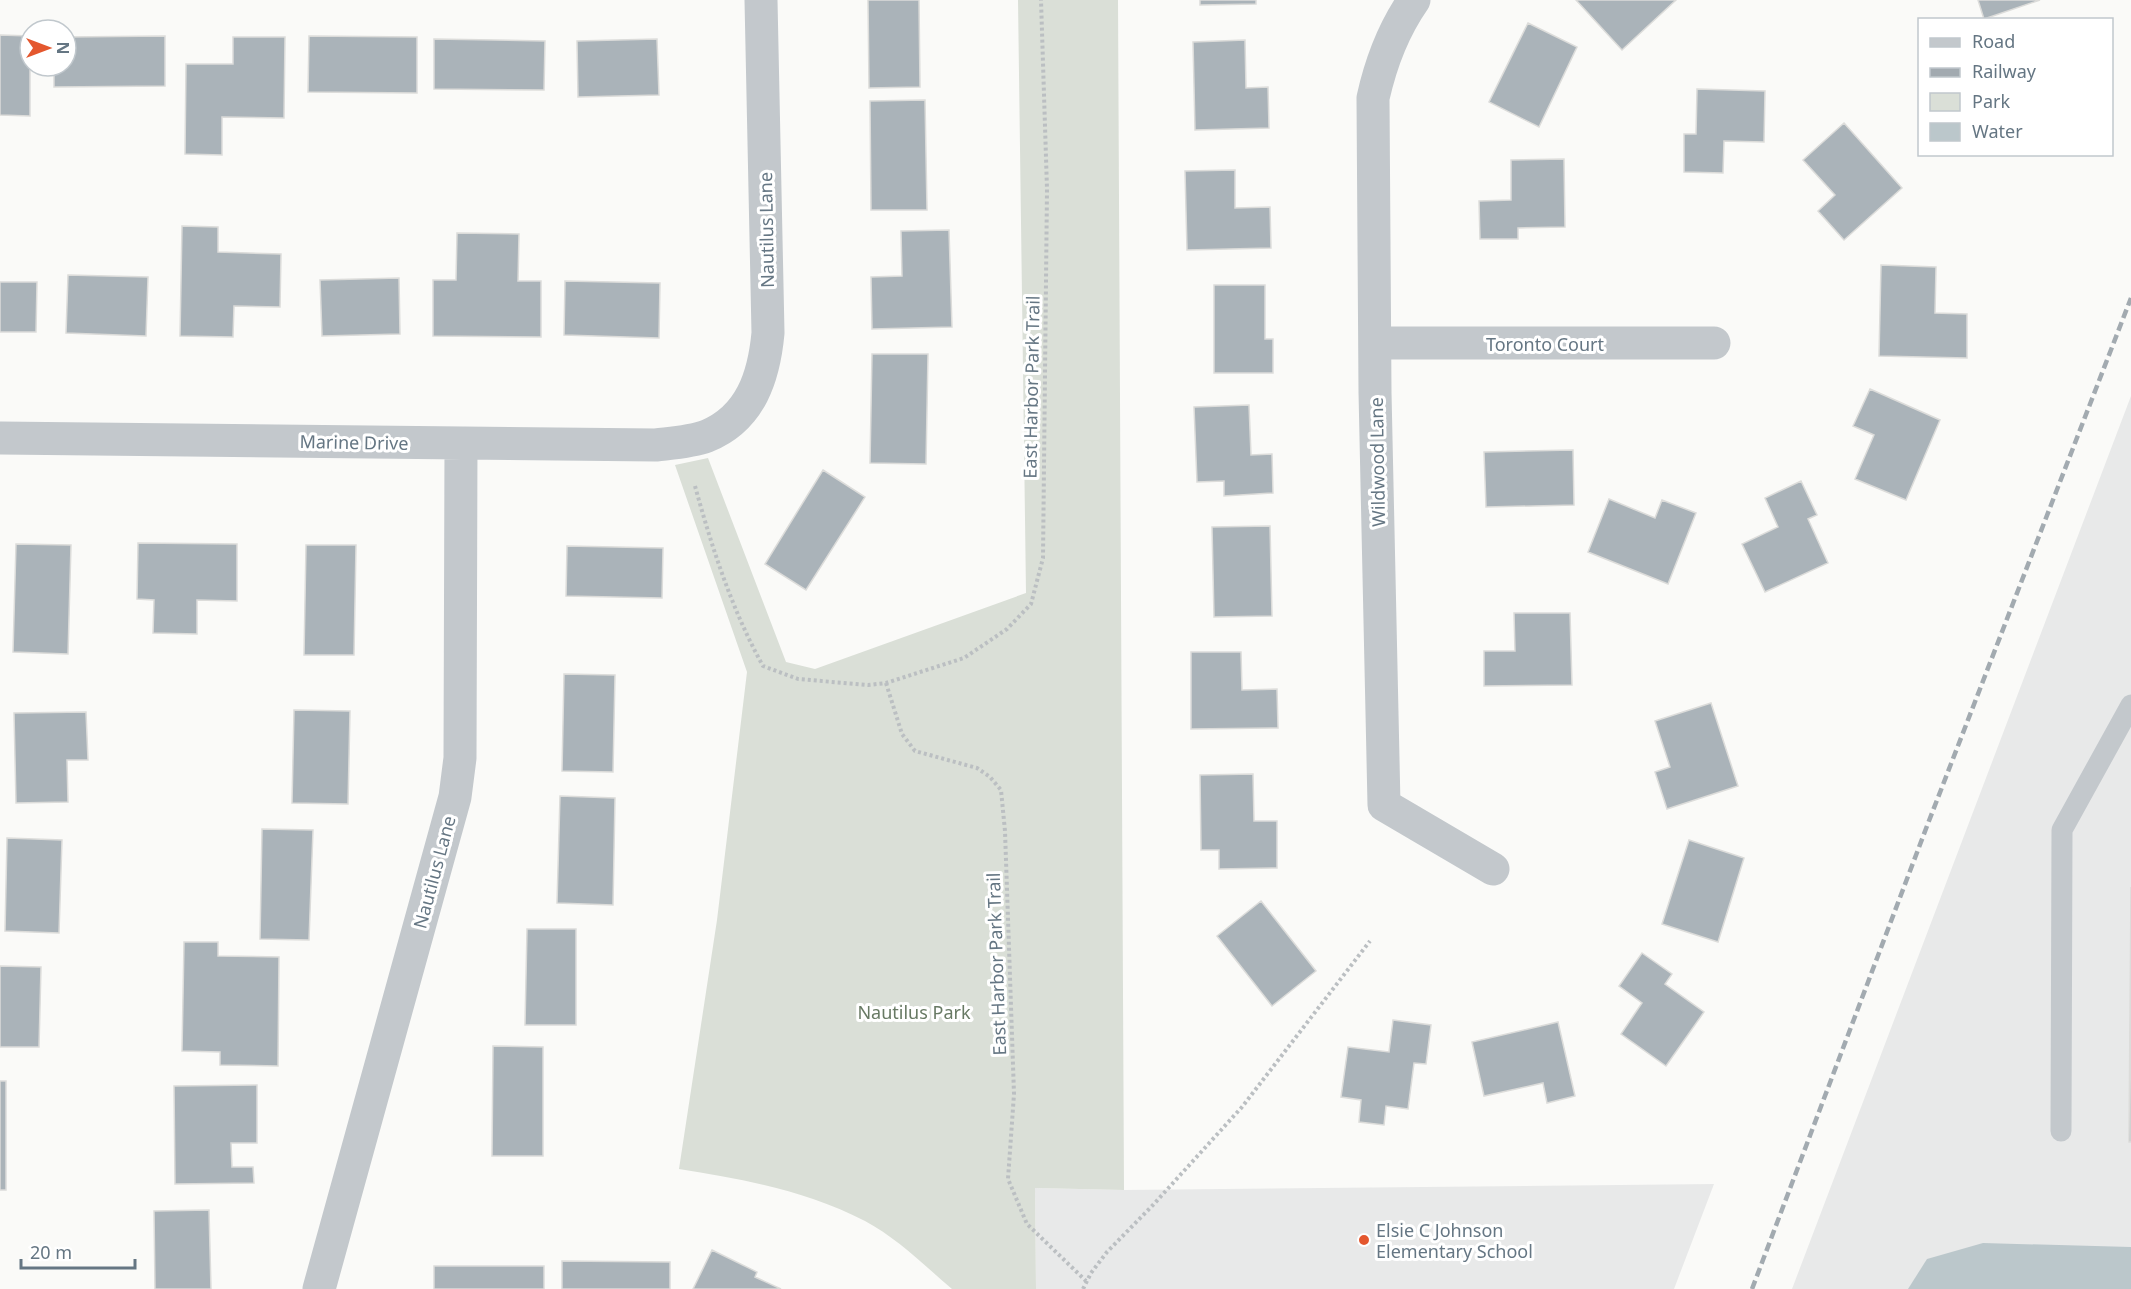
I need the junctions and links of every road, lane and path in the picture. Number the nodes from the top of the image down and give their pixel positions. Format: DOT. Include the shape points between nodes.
graph roads {
  1 [pos="761,0"];
  2 [pos="1041,0"];
  3 [pos="1414,0"];
  4 [pos="1376,343"];
  5 [pos="1714,343"];
  6 [pos="706,436"];
  7 [pos="0,438"];
  8 [pos="461,443"];
  9 [pos="695,486"];
  10 [pos="886,683"];
  11 [pos="2131,705"];
  12 [pos="1493,869"];
  13 [pos="1370,941"];
  14 [pos="2061,1131"];
  15 [pos="1086,1281"];
  16 [pos="319,1289"];
  17 [pos="1083,1289"];
  1 -- 6 [label="street, Nautilus Lane" via="768,333 765,363 754,392 740,412 726,426"];
  2 -- 10 [label="path, East Harbor Park Trail" via="1047,189 1044,558 1031,604 1007,629 964,658"];
  3 -- 4 [label="street, Wildwood Lane" via="1389,43 1373,98"];
  4 -- 5 [label="street, Toronto Court"];
  4 -- 12 [label="street, Wildwood Lane" via="1384,805"];
  6 -- 8 [label="street, Marine Drive" via="656,445"];
  7 -- 8 [label="street, Marine Drive"];
  8 -- 16 [label="street, Nautilus Lane" via="460,758 455,797"];
  9 -- 10 [label="path, East Harbor Park Trail" via="736,612 763,666 798,679 868,686"];
  10 -- 15 [label="path, East Harbor Park Trail" via="902,734 915,751 977,768 1001,790 1014,1094 1008,1179 1027,1224"];
  11 -- 14 [label="lane" via="2062,830"];
  13 -- 15 [label="path" via="1242,1107 1107,1252"];
  15 -- 17 [label="path"];
}
